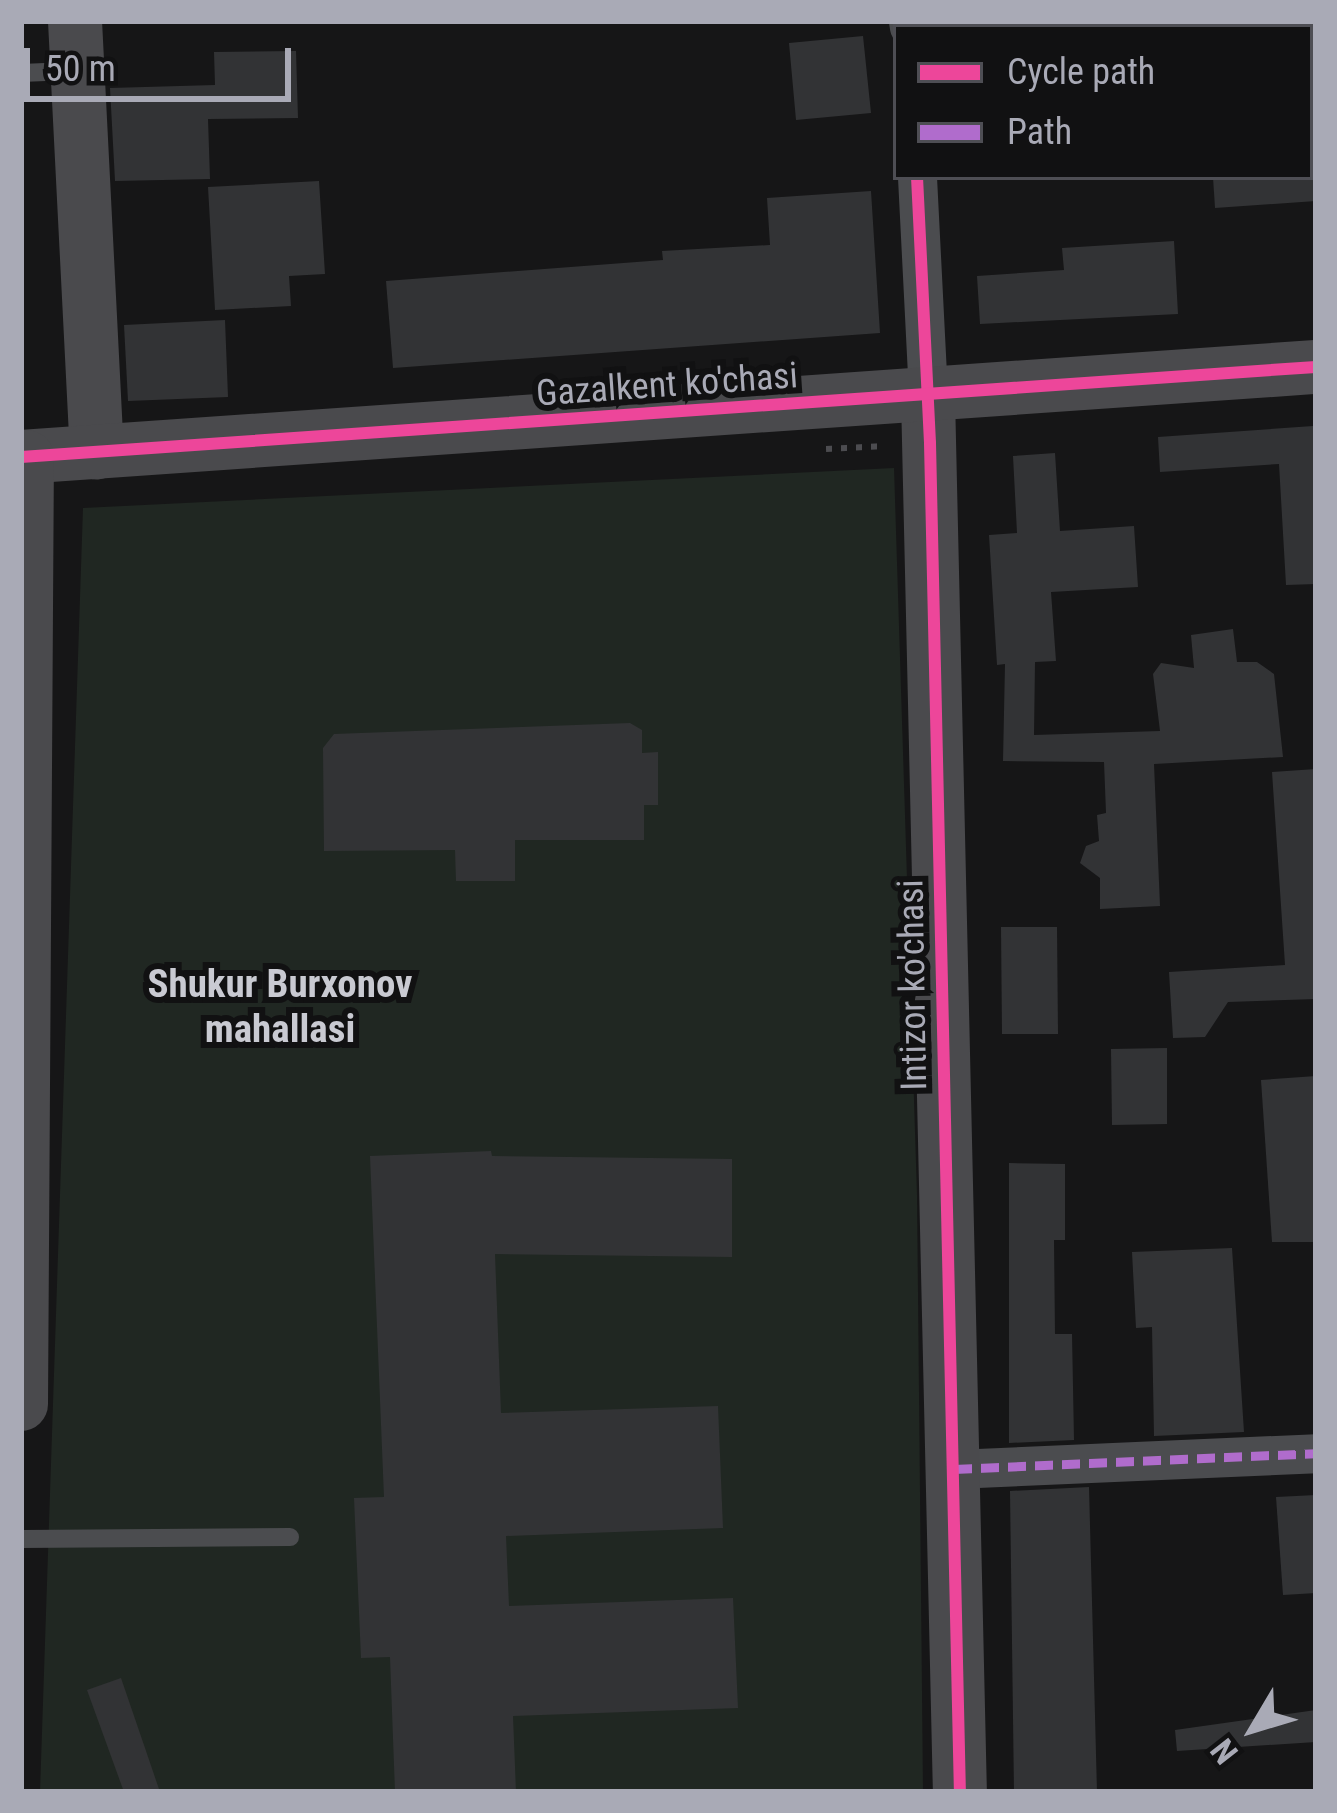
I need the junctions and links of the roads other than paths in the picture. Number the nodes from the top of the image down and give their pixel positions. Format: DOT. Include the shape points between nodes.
graph roads {
  1 [pos="75,46"];
  2 [pos="21,73"];
  3 [pos="917,180"];
  4 [pos="1316,367"];
  5 [pos="928,398"];
  6 [pos="97,452"];
  7 [pos="24,457"];
  8 [pos="22,1139"];
  9 [pos="21,1404"];
  10 [pos="1316,1454"];
  11 [pos="954,1469"];
  12 [pos="290,1537"];
  13 [pos="21,1539"];
  14 [pos="960,1792"];
  1 -- 2 [label="lane"];
  1 -- 6 [label="street"];
  3 -- 5 [label="street, Intizor ko'chasi"];
  4 -- 5 [label="street, Gazalkent ko'chasi"];
  5 -- 6 [label="street, Gazalkent ko'chasi"];
  5 -- 11 [label="street, Intizor ko'chasi"];
  6 -- 7 [label="street, Gazalkent ko'chasi"];
  7 -- 8 [label="street"];
  8 -- 9 [label="street"];
  10 -- 11 [label="street"];
  11 -- 14 [label="street, Intizor ko'chasi"];
  12 -- 13 [label="lane"];
}
